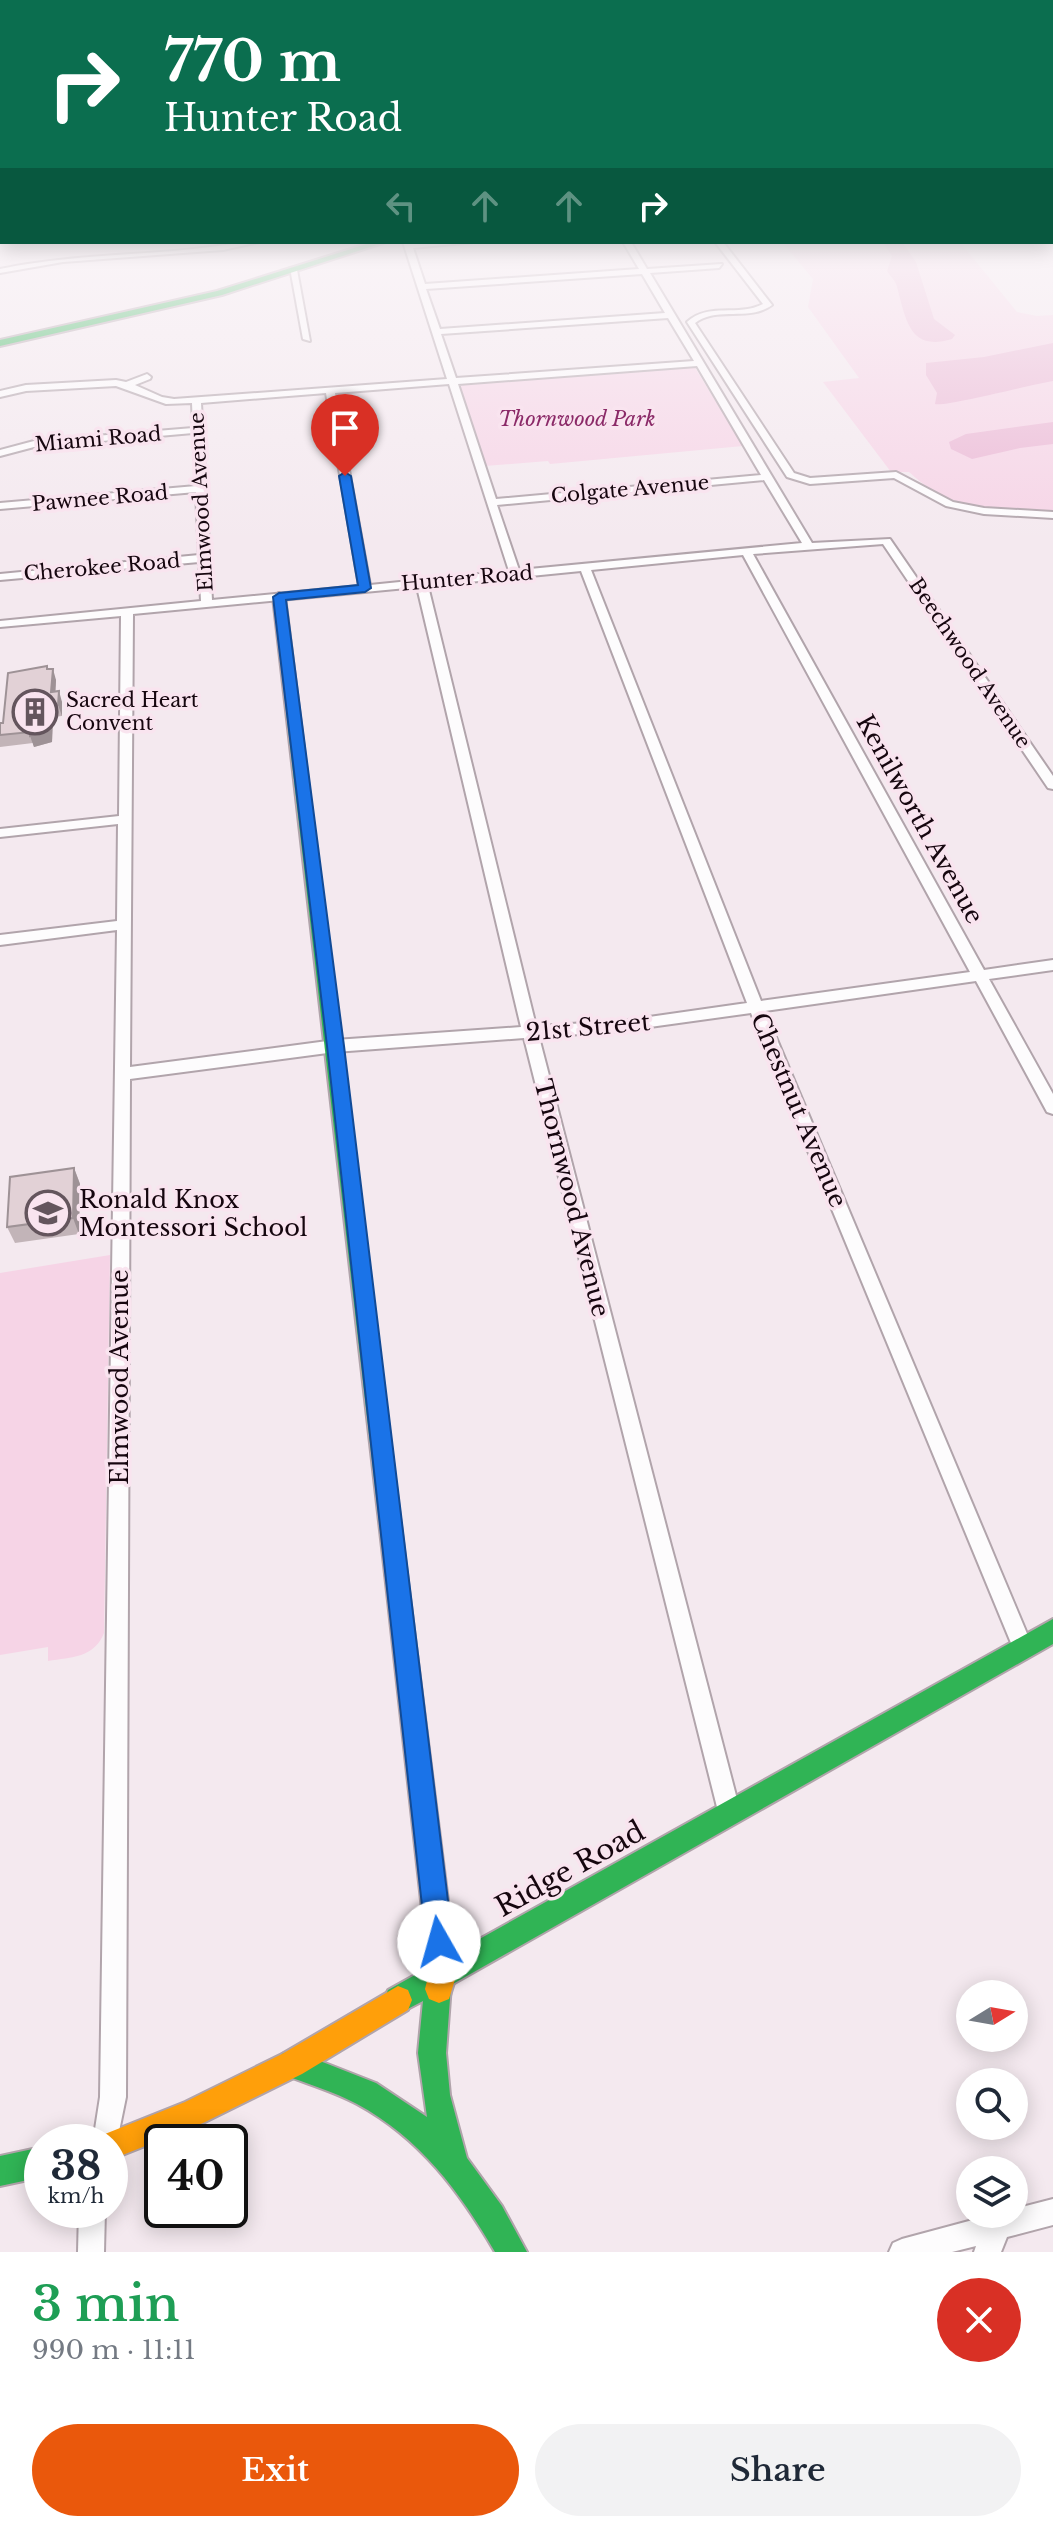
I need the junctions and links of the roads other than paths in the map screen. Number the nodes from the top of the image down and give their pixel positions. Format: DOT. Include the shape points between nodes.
graph roads {
  1 [pos="48,332"];
  2 [pos="306,332"];
  3 [pos="436,332"];
  4 [pos="681,332"];
  5 [pos="698,332"];
  6 [pos="307,339"];
  7 [pos="0,343"];
  8 [pos="700,363"];
  9 [pos="147,377"];
  10 [pos="452,382"];
  11 [pos="128,385"];
  12 [pos="330,392"];
  13 [pos="0,394"];
  14 [pos="196,401"];
  15 [pos="197,430"];
  16 [pos="0,453"];
  17 [pos="768,477"];
  18 [pos="201,489"];
  19 [pos="492,502"];
  20 [pos="0,506"];
  21 [pos="1053,515"];
  22 [pos="886,541"];
  23 [pos="809,547"];
  24 [pos="746,552"];
  25 [pos="204,558"];
  26 [pos="585,567"];
  27 [pos="515,574"];
  28 [pos="0,577"];
  29 [pos="422,583"];
  30 [pos="365,588"];
  31 [pos="279,597"];
  32 [pos="207,603"];
  33 [pos="127,611"];
  34 [pos="0,624"];
  35 [pos="1053,785"];
  36 [pos="124,819"];
  37 [pos="0,833"];
  38 [pos="123,925"];
  39 [pos="0,940"];
  40 [pos="1053,965"];
  41 [pos="979,976"];
  42 [pos="756,1006"];
  43 [pos="530,1032"];
  44 [pos="335,1046"];
  45 [pos="121,1074"];
  46 [pos="1053,1108"];
  47 [pos="1053,1631"];
  48 [pos="1023,1648"];
  49 [pos="729,1811"];
  50 [pos="443,1973"];
  51 [pos="292,2064"];
  52 [pos="110,2124"];
  53 [pos="128,2137"];
  54 [pos="453,2157"];
  55 [pos="24,2166"];
  56 [pos="0,2171"];
  57 [pos="1053,2212"];
  58 [pos="1028,2218"];
  59 [pos="92,2228"];
  60 [pos="992,2228"];
  61 [pos="998,2228"];
  62 [pos="91,2252"];
  63 [pos="512,2252"];
  64 [pos="902,2252"];
  65 [pos="987,2252"];
  1 -- 7 [label="street"];
  2 -- 6 [label="street"];
  3 -- 10 [label="street"];
  4 -- 8 [label="street"];
  5 -- 21 [label="street" via="790,475 810,481 896,475 960,507"];
  8 -- 10 [label="street"];
  8 -- 17 [label="street"];
  9 -- 11 [label="street"];
  10 -- 12 [label="street"];
  10 -- 19 [label="street"];
  11 -- 13 [label="street" via="90,383"];
  11 -- 14 [label="street" via="160,401"];
  12 -- 14 [label="street"];
  12 -- 30 [label="street"];
  14 -- 15 [label="street, Elmwood Avenue"];
  15 -- 16 [label="street, Miami Road" via="34,444"];
  15 -- 18 [label="street, Elmwood Avenue"];
  17 -- 19 [label="street, Colgate Avenue"];
  17 -- 23 [label="street"];
  18 -- 20 [label="street, Pawnee Road"];
  18 -- 25 [label="street, Elmwood Avenue"];
  19 -- 27 [label="street"];
  22 -- 23 [label="street, Hunter Road"];
  22 -- 35 [label="street, Beechwood Avenue"];
  23 -- 24 [label="street, Hunter Road"];
  24 -- 26 [label="street, Hunter Road"];
  24 -- 41 [label="street, Kenilworth Avenue"];
  25 -- 28 [label="street, Cherokee Road"];
  25 -- 32 [label="street, Elmwood Avenue"];
  26 -- 27 [label="street, Hunter Road"];
  26 -- 42 [label="street, Chestnut Avenue"];
  27 -- 29 [label="street, Hunter Road"];
  29 -- 30 [label="street, Hunter Road"];
  29 -- 43 [label="street, Thornwood Avenue"];
  30 -- 31 [label="street, Hunter Road"];
  31 -- 32 [label="street, Hunter Road"];
  31 -- 44 [label="street"];
  32 -- 33 [label="street, Hunter Road"];
  33 -- 34 [label="street, Hunter Road"];
  33 -- 36 [label="street, Elmwood Avenue"];
  36 -- 37 [label="street"];
  36 -- 38 [label="street, Elmwood Avenue"];
  38 -- 39 [label="street"];
  38 -- 45 [label="street, Elmwood Avenue"];
  40 -- 41 [label="street, 21st Street"];
  41 -- 42 [label="street, 21st Street"];
  41 -- 46 [label="street, Kenilworth Avenue"];
  42 -- 43 [label="street, 21st Street" via="621,1026"];
  42 -- 48 [label="street, Chestnut Avenue"];
  43 -- 44 [label="street, 21st Street"];
  43 -- 49 [label="street, Thornwood Avenue"];
  44 -- 45 [label="street, 21st Street"];
  44 -- 50 [label="street"];
  45 -- 52 [label="street, Elmwood Avenue"];
  47 -- 48 [label="street, Ridge Road"];
  48 -- 49 [label="street, Ridge Road"];
  49 -- 50 [label="street, Ridge Road"];
  50 -- 51 [label="street, Ridge Road"];
  50 -- 54 [label="street" via="428,2046 434,2101"];
  51 -- 53 [label="street, Ridge Road" via="193,2113"];
  51 -- 54 [label="street" via="351,2081 392,2104"];
  54 -- 63 [label="street"];
  55 -- 56 [label="street"];
  57 -- 58 [label="street"];
  59 -- 62 [label="street"];
  60 -- 64 [label="street"];
  61 -- 65 [label="street"];
}
